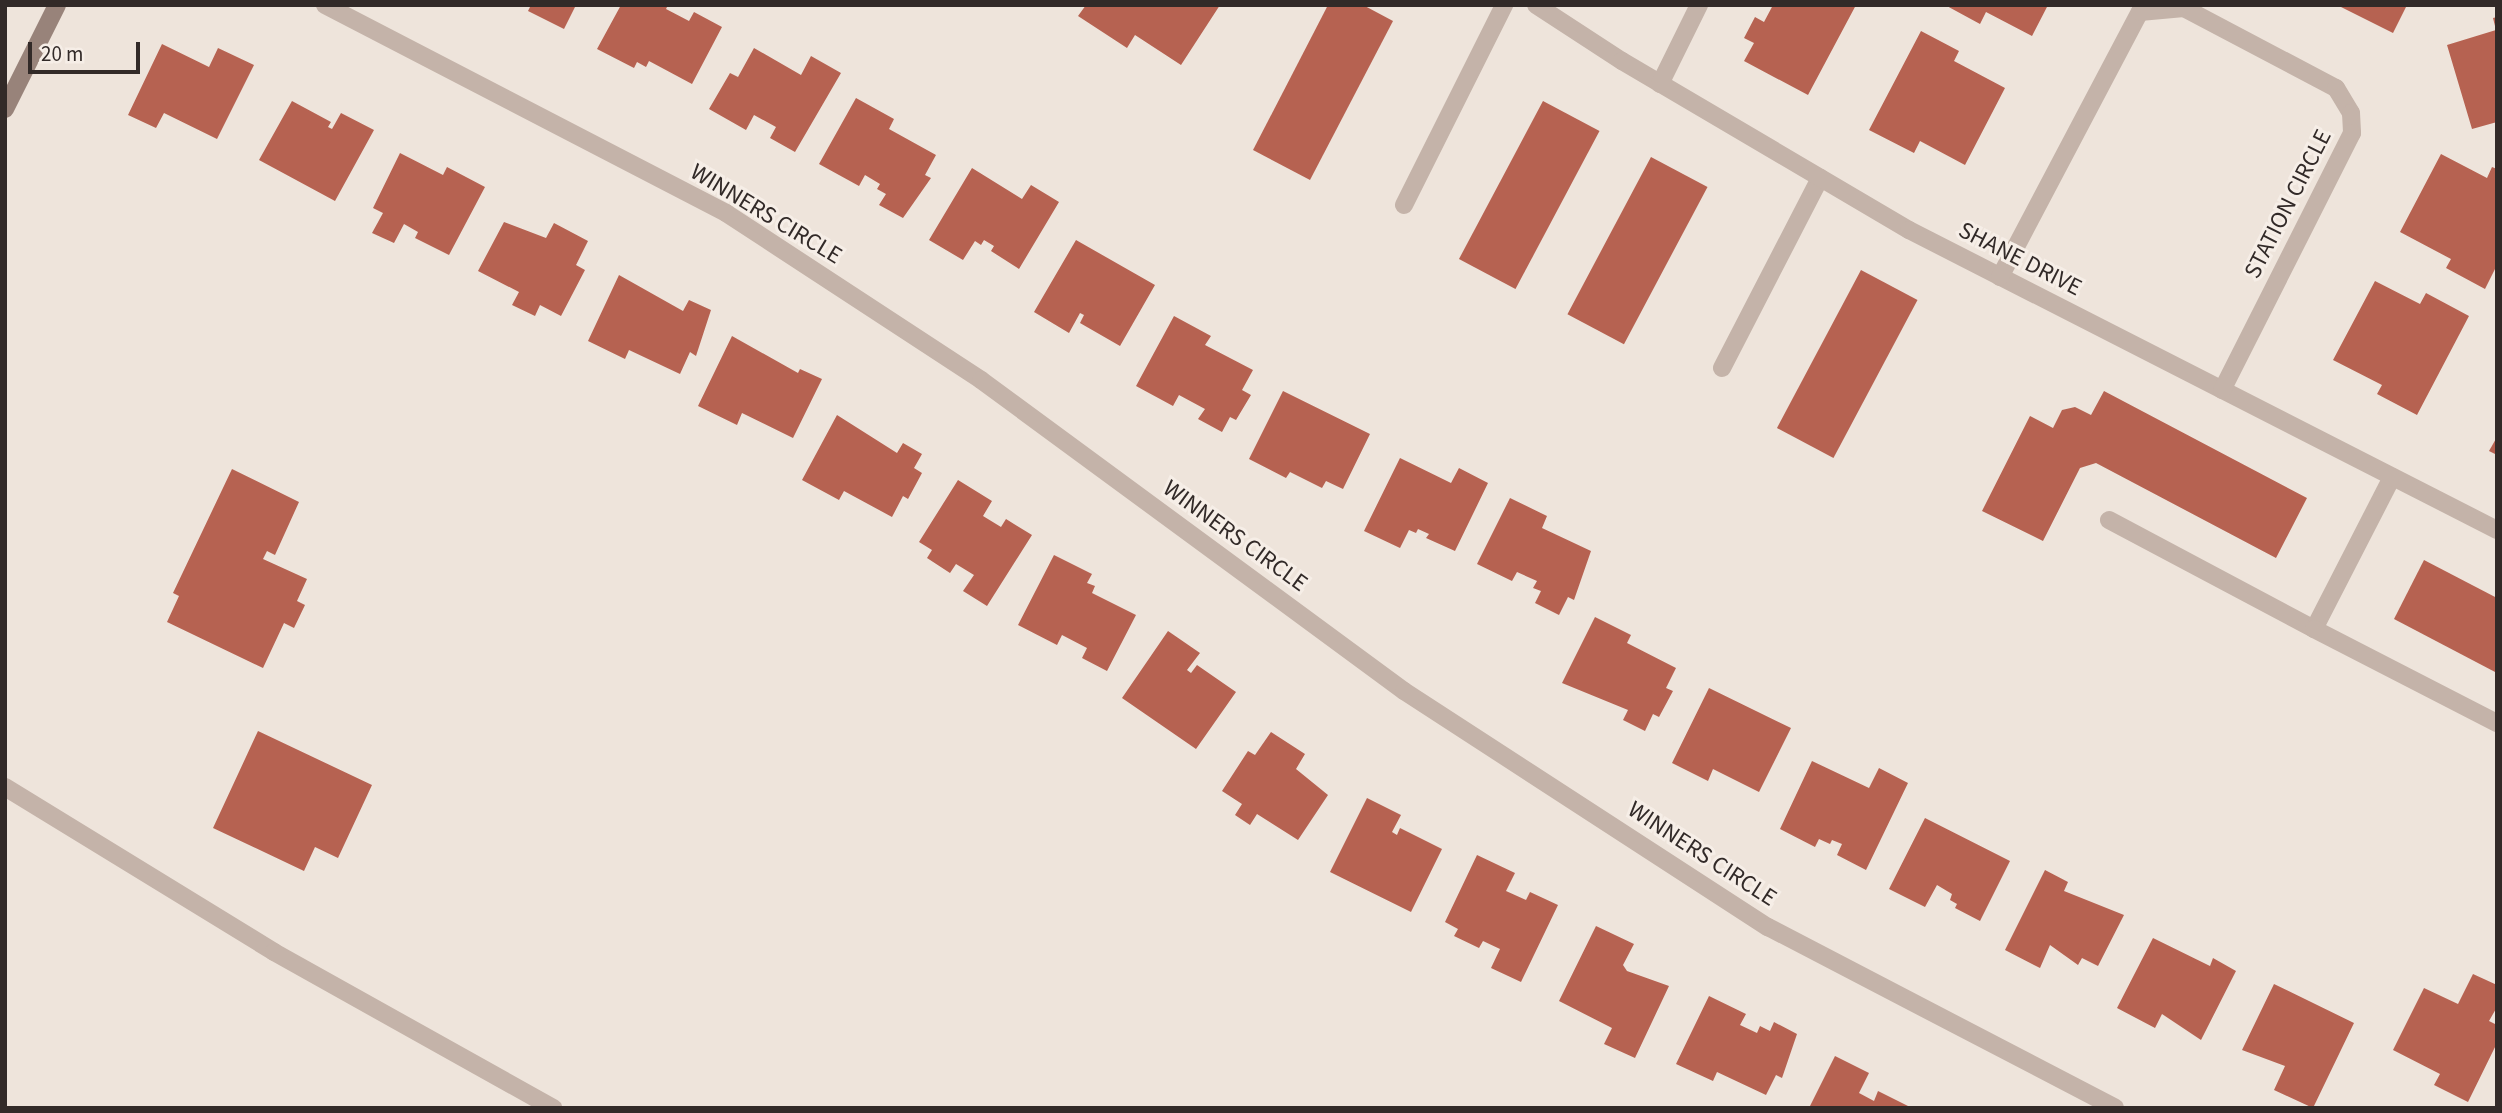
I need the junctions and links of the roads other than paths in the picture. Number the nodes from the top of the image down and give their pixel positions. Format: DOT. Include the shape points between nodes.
graph roads {
  1 [pos="57,5"];
  2 [pos="325,5"];
  3 [pos="1504,5"];
  4 [pos="1536,5"];
  5 [pos="1699,5"];
  6 [pos="1660,84"];
  7 [pos="5,109"];
  8 [pos="1820,178"];
  9 [pos="1404,205"];
  10 [pos="2000,277"];
  11 [pos="1722,368"];
  12 [pos="2222,390"];
  13 [pos="2392,477"];
  14 [pos="2109,520"];
  15 [pos="2497,530"];
  16 [pos="2314,629"];
  17 [pos="2497,723"];
  18 [pos="5,787"];
  19 [pos="553,1108"];
  20 [pos="2115,1108"];
  1 -- 7 [label="street"];
  2 -- 20 [label="street, WINNERS CIRCLE" via="726,213 981,380 1404,691 1768,927"];
  3 -- 9 [label="street"];
  4 -- 6 [label="street, SHANE DRIVE"];
  5 -- 6 [label="street"];
  6 -- 8 [label="street, SHANE DRIVE"];
  8 -- 10 [label="street, SHANE DRIVE"];
  8 -- 11 [label="street"];
  10 -- 12 [label="street, SHANE DRIVE"];
  10 -- 12 [label="street, STATION CIRCLE" via="2140,12 2184,8 2336,88 2351,113 2352,133"];
  12 -- 13 [label="street, SHANE DRIVE"];
  13 -- 15 [label="street, SHANE DRIVE"];
  13 -- 16 [label="street"];
  14 -- 16 [label="street"];
  16 -- 17 [label="street"];
  18 -- 19 [label="street" via="274,952"];
}
